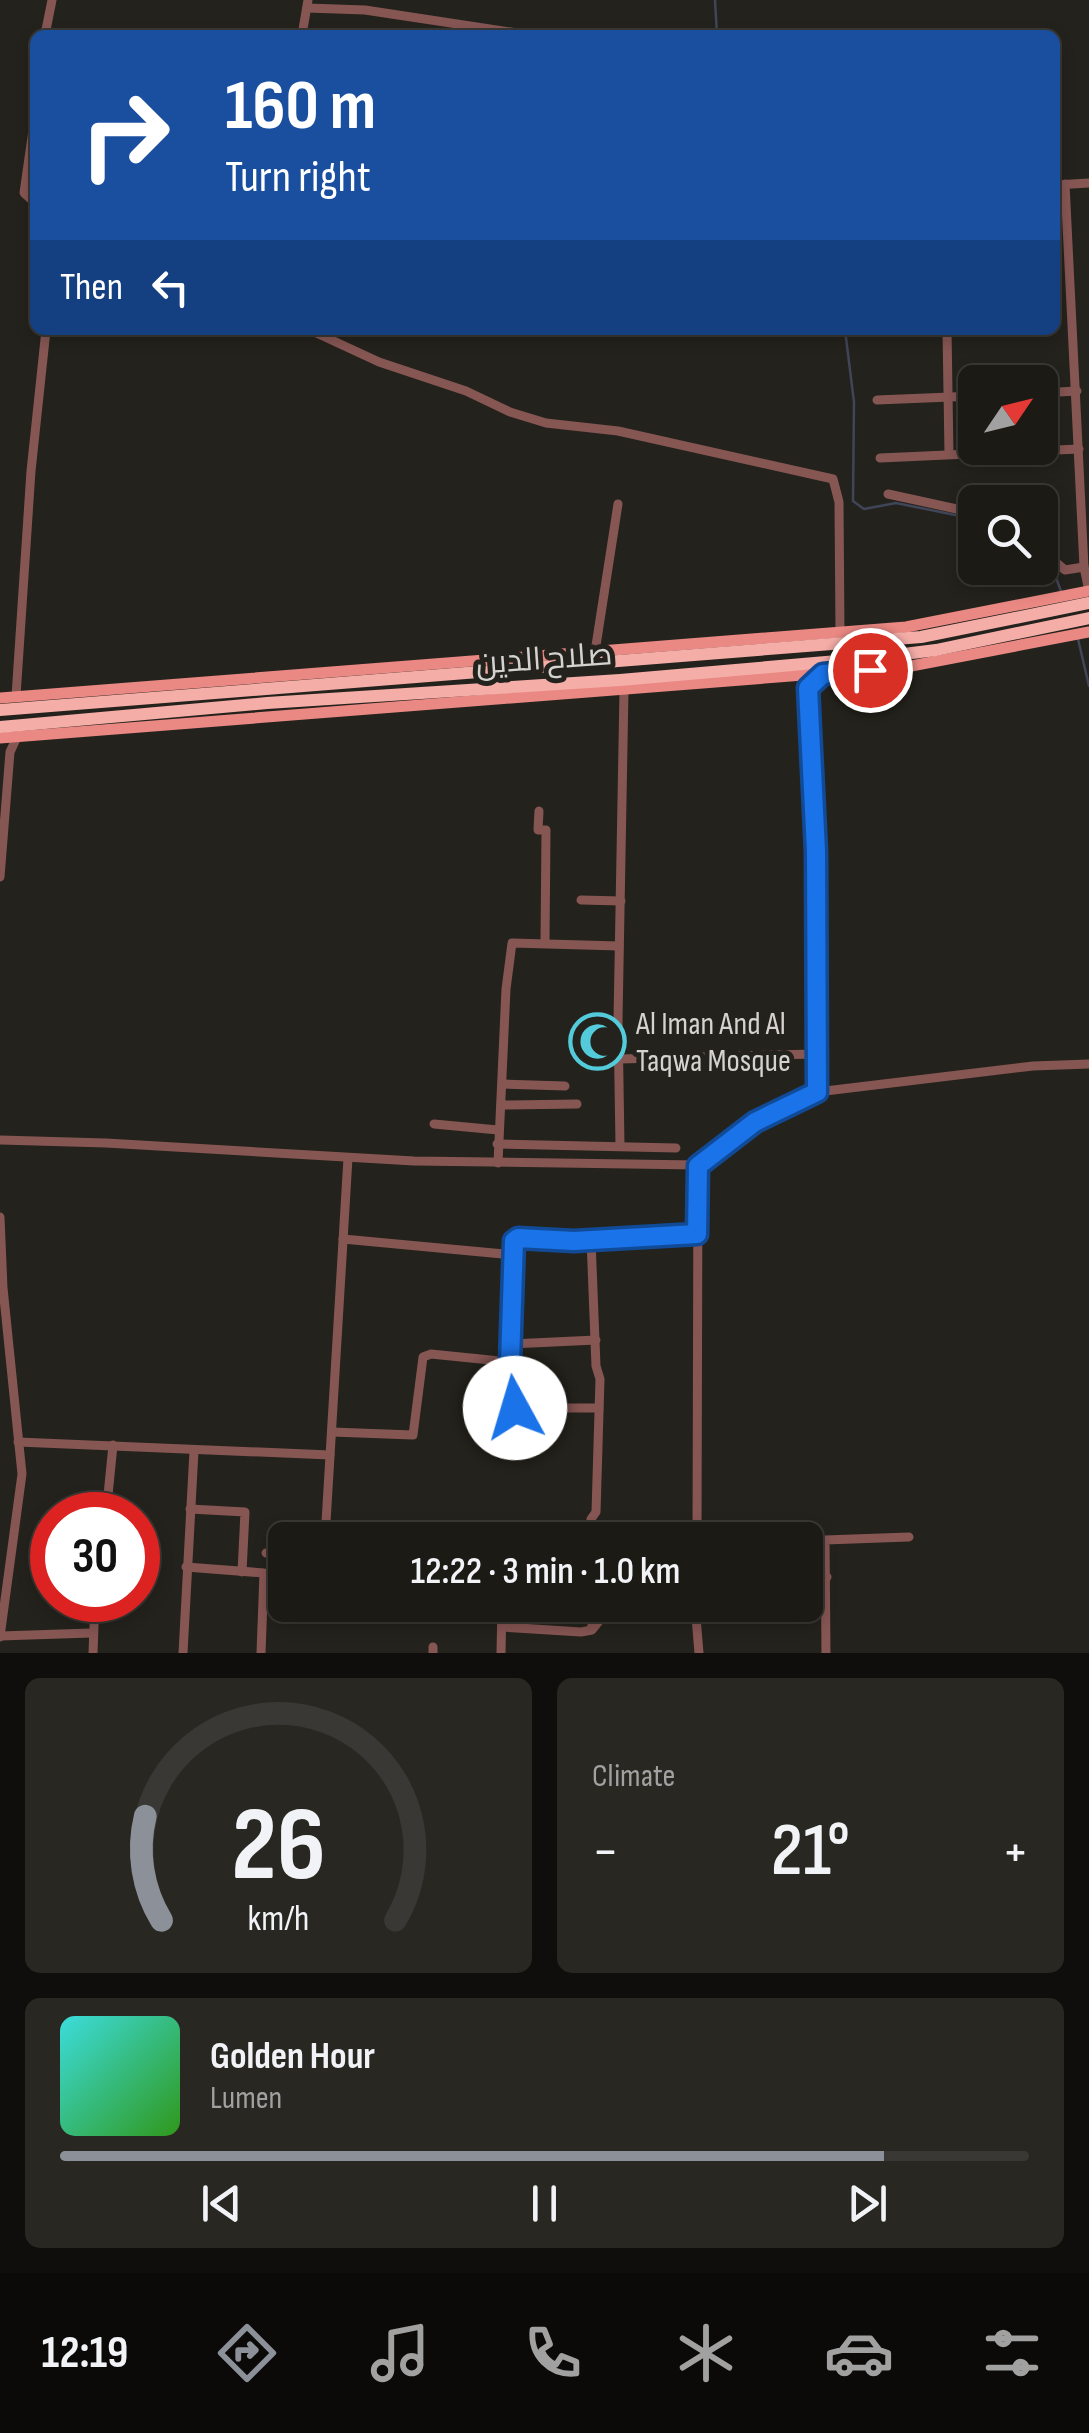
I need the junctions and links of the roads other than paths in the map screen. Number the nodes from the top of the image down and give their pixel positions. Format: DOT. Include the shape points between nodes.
graph roads {
  1 [pos="52,0"];
  2 [pos="307,4"];
  3 [pos="46,30"];
  4 [pos="303,30"];
  5 [pos="497,30"];
  6 [pos="30,151"];
  7 [pos="1089,183"];
  8 [pos="1060,184"];
  9 [pos="30,198"];
  10 [pos="45,335"];
  11 [pos="321,335"];
  12 [pos="946,335"];
  13 [pos="1077,391"];
  14 [pos="1058,392"];
  15 [pos="958,397"];
  16 [pos="948,398"];
  17 [pos="877,400"];
  18 [pos="1079,450"];
  19 [pos="949,454"];
  20 [pos="880,458"];
  21 [pos="888,494"];
  22 [pos="618,504"];
  23 [pos="958,508"];
  24 [pos="1058,564"];
  25 [pos="1084,567"];
  26 [pos="1088,594"];
  27 [pos="1054,604"];
  28 [pos="1089,618"];
  29 [pos="1060,631"];
  30 [pos="840,632"];
  31 [pos="1089,632"];
  32 [pos="594,652"];
  33 [pos="823,674"];
  34 [pos="788,677"];
  35 [pos="376,682"];
  36 [pos="808,688"];
  37 [pos="624,690"];
  38 [pos="232,692"];
  39 [pos="16,696"];
  40 [pos="369,697"];
  41 [pos="0,698"];
  42 [pos="232,707"];
  43 [pos="0,710"];
  44 [pos="0,727"];
  45 [pos="17,737"];
  46 [pos="0,741"];
  47 [pos="9,757"];
  48 [pos="539,811"];
  49 [pos="0,877"];
  50 [pos="581,900"];
  51 [pos="620,901"];
  52 [pos="544,942"];
  53 [pos="619,946"];
  54 [pos="815,1054"];
  55 [pos="620,1059"];
  56 [pos="1089,1064"];
  57 [pos="502,1084"];
  58 [pos="565,1086"];
  59 [pos="817,1092"];
  60 [pos="576,1104"];
  61 [pos="501,1105"];
  62 [pos="434,1124"];
  63 [pos="498,1130"];
  64 [pos="0,1140"];
  65 [pos="498,1144"];
  66 [pos="620,1146"];
  67 [pos="676,1148"];
  68 [pos="348,1158"];
  69 [pos="498,1163"];
  70 [pos="698,1166"];
  71 [pos="0,1217"];
  72 [pos="697,1234"];
  73 [pos="343,1239"];
  74 [pos="591,1240"];
  75 [pos="514,1255"];
  76 [pos="596,1340"];
  77 [pos="511,1344"];
  78 [pos="510,1362"];
  79 [pos="600,1408"];
  80 [pos="332,1432"];
  81 [pos="18,1442"];
  82 [pos="113,1445"];
  83 [pos="194,1450"];
  84 [pos="330,1455"];
  85 [pos="108,1492"];
  86 [pos="190,1510"];
  87 [pos="324,1522"];
  88 [pos="592,1522"];
  89 [pos="697,1522"];
  90 [pos="909,1537"];
  91 [pos="186,1567"];
  92 [pos="242,1572"];
  93 [pos="823,1577"];
  94 [pos="827,1577"];
  95 [pos="93,1622"];
  96 [pos="502,1622"];
  97 [pos="592,1622"];
  98 [pos="598,1622"];
  99 [pos="696,1622"];
  100 [pos="502,1627"];
  101 [pos="592,1630"];
  102 [pos="92,1634"];
  103 [pos="0,1636"];
  104 [pos="93,1653"];
  105 [pos="182,1653"];
  106 [pos="261,1653"];
  107 [pos="501,1653"];
  108 [pos="699,1653"];
  109 [pos="826,1653"];
  1 -- 3 [label="street"];
  2 -- 4 [label="street"];
  2 -- 5 [label="street"];
  6 -- 9 [label="street" via="24,193"];
  7 -- 8 [label="street"];
  8 -- 13 [label="street"];
  10 -- 39 [label="street"];
  11 -- 30 [label="street" via="546,423 618,431 833,478"];
  12 -- 16 [label="street"];
  13 -- 14 [label="street"];
  13 -- 18 [label="street"];
  15 -- 16 [label="street"];
  16 -- 17 [label="street"];
  16 -- 19 [label="street"];
  18 -- 19 [label="street"];
  18 -- 25 [label="street"];
  19 -- 20 [label="street"];
  21 -- 23 [label="street"];
  22 -- 32 [label="street"];
  24 -- 25 [label="street" via="1065,570"];
  25 -- 26 [label="street"];
  26 -- 27 [label="highway, صلاح الدين"];
  27 -- 30 [label="main road"];
  27 -- 35 [label="highway, صلاح الدين" via="921,637"];
  28 -- 29 [label="highway, صلاح الدين"];
  29 -- 31 [label="main road"];
  29 -- 33 [label="main road" via="906,667"];
  29 -- 40 [label="highway, صلاح الدين" via="872,658"];
  30 -- 32 [label="main road"];
  32 -- 39 [label="main road"];
  33 -- 34 [label="main road"];
  33 -- 36 [label="street"];
  34 -- 36 [label="street"];
  34 -- 37 [label="main road"];
  35 -- 38 [label="highway, صلاح الدين"];
  35 -- 40 [label="highway"];
  36 -- 54 [label="street"];
  37 -- 45 [label="main road"];
  37 -- 51 [label="street"];
  38 -- 42 [label="highway"];
  38 -- 43 [label="highway, صلاح الدين"];
  39 -- 41 [label="main road"];
  40 -- 42 [label="highway, صلاح الدين"];
  42 -- 44 [label="highway, صلاح الدين"];
  45 -- 46 [label="main road"];
  45 -- 47 [label="street"];
  46 -- 47 [label="street"];
  47 -- 49 [label="street"];
  48 -- 52 [label="street" via="538,830 546,830"];
  50 -- 51 [label="street"];
  51 -- 53 [label="street"];
  52 -- 53 [label="street"];
  52 -- 57 [label="street" via="512,943"];
  53 -- 55 [label="street"];
  54 -- 55 [label="street"];
  54 -- 59 [label="street"];
  55 -- 66 [label="street"];
  56 -- 59 [label="street"];
  57 -- 58 [label="street"];
  57 -- 61 [label="street"];
  59 -- 70 [label="street" via="755,1122"];
  60 -- 61 [label="street"];
  61 -- 63 [label="street"];
  62 -- 63 [label="street"];
  63 -- 65 [label="street"];
  64 -- 68 [label="street"];
  65 -- 66 [label="street"];
  65 -- 69 [label="street"];
  66 -- 67 [label="street"];
  68 -- 69 [label="street"];
  68 -- 73 [label="street"];
  69 -- 70 [label="street"];
  70 -- 72 [label="street"];
  71 -- 81 [label="street"];
  72 -- 74 [label="street"];
  72 -- 89 [label="street"];
  73 -- 75 [label="street"];
  73 -- 80 [label="street"];
  74 -- 75 [label="street" via="518,1238"];
  74 -- 76 [label="street"];
  75 -- 77 [label="street"];
  76 -- 77 [label="street"];
  76 -- 79 [label="street"];
  77 -- 78 [label="street"];
  78 -- 79 [label="street" via="518,1372 515,1408"];
  78 -- 80 [label="street" via="423,1357 413,1435"];
  79 -- 88 [label="street"];
  80 -- 84 [label="street"];
  81 -- 82 [label="street"];
  81 -- 103 [label="street" via="22,1474"];
  82 -- 83 [label="street"];
  82 -- 85 [label="street"];
  83 -- 84 [label="street"];
  83 -- 86 [label="street"];
  84 -- 87 [label="street"];
  86 -- 91 [label="street"];
  86 -- 92 [label="street" via="245,1512"];
  90 -- 94 [label="street" via="825,1540"];
  91 -- 92 [label="street"];
  91 -- 105 [label="street"];
  92 -- 106 [label="street" via="264,1573"];
  93 -- 94 [label="street"];
  94 -- 109 [label="street"];
  95 -- 102 [label="street"];
  96 -- 100 [label="street"];
  97 -- 101 [label="street"];
  98 -- 101 [label="street"];
  99 -- 108 [label="street"];
  100 -- 101 [label="street"];
  100 -- 107 [label="street"];
  102 -- 103 [label="street"];
  102 -- 104 [label="street"];
}
